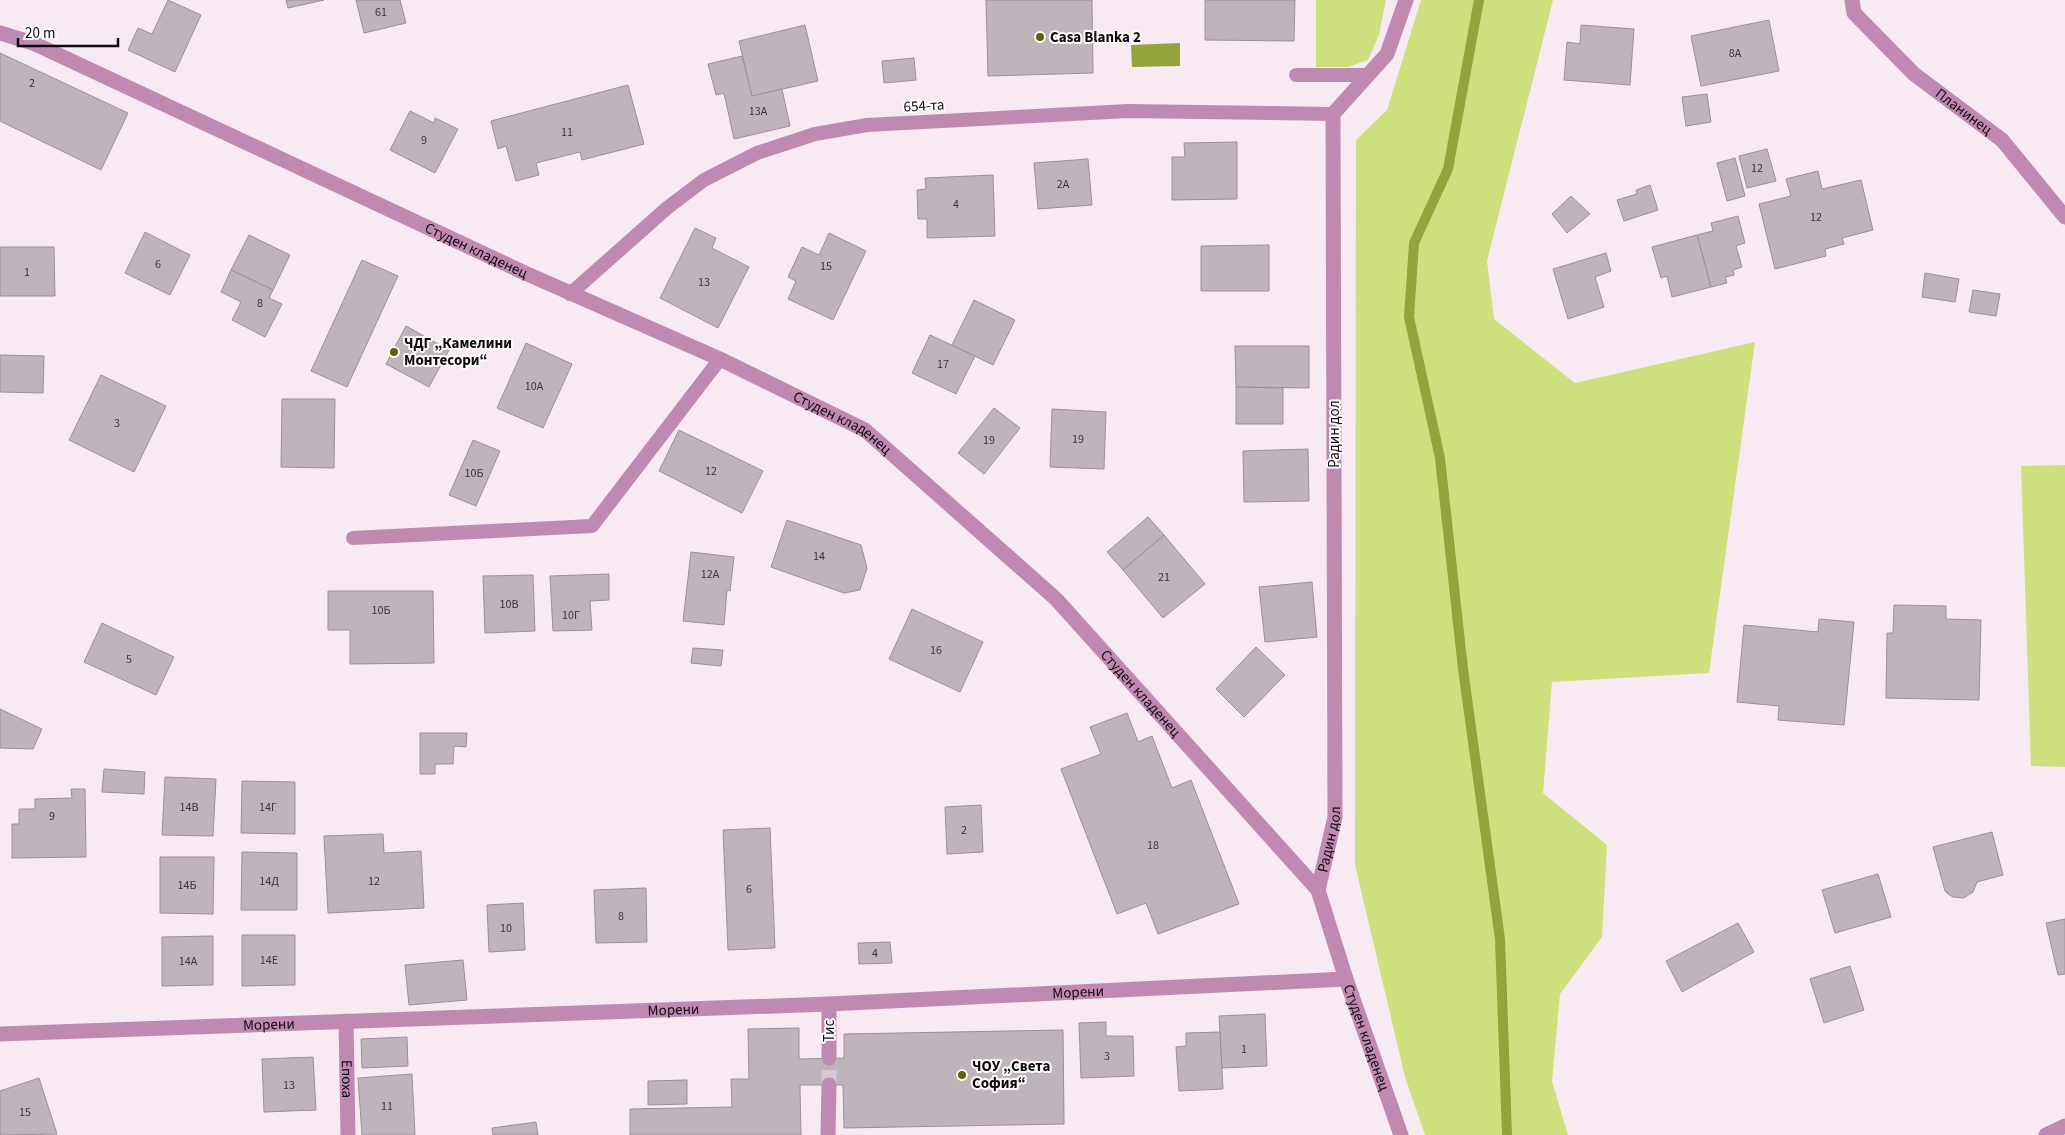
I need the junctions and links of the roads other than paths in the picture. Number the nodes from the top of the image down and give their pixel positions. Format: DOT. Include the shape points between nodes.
graph roads {
  1 [pos="1406,0"];
  2 [pos="1853,7"];
  3 [pos="0,33"];
  4 [pos="1296,75"];
  5 [pos="1368,75"];
  6 [pos="1333,114"];
  7 [pos="2065,217"];
  8 [pos="570,294"];
  9 [pos="720,358"];
  10 [pos="353,538"];
  11 [pos="1318,890"];
  12 [pos="1346,979"];
  13 [pos="829,1004"];
  14 [pos="346,1021"];
  15 [pos="0,1034"];
  16 [pos="829,1058"];
  17 [pos="829,1085"];
  18 [pos="2065,1126"];
  19 [pos="348,1135"];
  20 [pos="828,1135"];
  21 [pos="1401,1135"];
  22 [pos="2046,1135"];
  1 -- 5 [label="street" via="1387,54"];
  2 -- 7 [label="street, Планинец" via="1914,74 2002,140"];
  3 -- 8 [label="street, Студен кладенец" via="33,43"];
  4 -- 5 [label="lane"];
  5 -- 6 [label="street"];
  6 -- 8 [label="lane, 654-та" via="1128,111 867,125 816,134 757,154 704,180 667,208"];
  6 -- 11 [label="street, Радин дол" via="1335,817"];
  8 -- 9 [label="street, Студен кладенец"];
  9 -- 10 [label="lane" via="592,526"];
  9 -- 11 [label="street, Студен кладенец" via="865,430 946,501 1056,599"];
  11 -- 12 [label="street, Студен кладенец"];
  12 -- 13 [label="street, Морени"];
  12 -- 21 [label="street, Студен кладенец"];
  13 -- 14 [label="street, Морени"];
  13 -- 16 [label="street, Тис"];
  14 -- 15 [label="street, Морени"];
  14 -- 19 [label="street, Епоха"];
  17 -- 20 [label="street"];
  18 -- 22 [label="street"];
}
